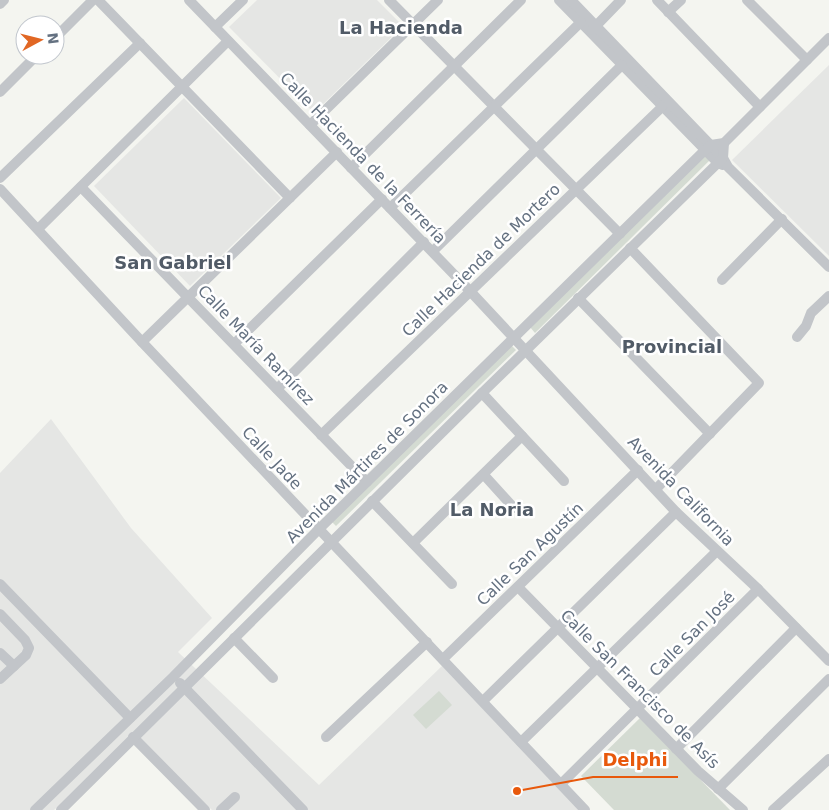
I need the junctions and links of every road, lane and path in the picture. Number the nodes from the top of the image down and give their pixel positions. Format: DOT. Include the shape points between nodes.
graph roads {
  1 [pos="4,0"];
  2 [pos="93,0"];
  3 [pos="98,0"];
  4 [pos="189,0"];
  5 [pos="243,0"];
  6 [pos="389,0"];
  7 [pos="438,0"];
  8 [pos="521,0"];
  9 [pos="559,0"];
  10 [pos="571,0"];
  11 [pos="621,0"];
  12 [pos="657,0"];
  13 [pos="682,0"];
  14 [pos="747,0"];
  15 [pos="0,4"];
  16 [pos="668,12"];
  17 [pos="581,22"];
  18 [pos="413,24"];
  19 [pos="65,28"];
  20 [pos="215,28"];
  21 [pos="593,29"];
  22 [pos="829,38"];
  23 [pos="228,41"];
  24 [pos="140,43"];
  25 [pos="807,60"];
  26 [pos="27,65"];
  27 [pos="622,65"];
  28 [pos="454,66"];
  29 [pos="182,87"];
  30 [pos="0,92"];
  31 [pos="494,106"];
  32 [pos="662,107"];
  33 [pos="760,107"];
  34 [pos="310,125"];
  35 [pos="724,143"];
  36 [pos="708,148"];
  37 [pos="536,149"];
  38 [pos="337,152"];
  39 [pos="723,162"];
  40 [pos="351,168"];
  41 [pos="0,178"];
  42 [pos="81,187"];
  43 [pos="0,189"];
  44 [pos="577,190"];
  45 [pos="290,198"];
  46 [pos="382,198"];
  47 [pos="390,208"];
  48 [pos="782,219"];
  49 [pos="38,229"];
  50 [pos="620,234"];
  51 [pos="424,242"];
  52 [pos="630,248"];
  53 [pos="433,251"];
  54 [pos="829,267"];
  55 [pos="722,280"];
  56 [pos="470,290"];
  57 [pos="829,296"];
  58 [pos="188,297"];
  59 [pos="578,298"];
  60 [pos="515,337"];
  61 [pos="797,337"];
  62 [pos="142,342"];
  63 [pos="234,344"];
  64 [pos="526,349"];
  65 [pos="277,389"];
  66 [pos="482,393"];
  67 [pos="710,434"];
  68 [pos="321,435"];
  69 [pos="522,436"];
  70 [pos="638,470"];
  71 [pos="484,475"];
  72 [pos="564,481"];
  73 [pos="367,482"];
  74 [pos="656,489"];
  75 [pos="372,501"];
  76 [pos="514,508"];
  77 [pos="676,512"];
  78 [pos="319,529"];
  79 [pos="331,542"];
  80 [pos="413,543"];
  81 [pos="717,551"];
  82 [pos="0,584"];
  83 [pos="452,584"];
  84 [pos="518,587"];
  85 [pos="758,589"];
  86 [pos="0,614"];
  87 [pos="558,628"];
  88 [pos="796,628"];
  89 [pos="234,638"];
  90 [pos="427,642"];
  91 [pos="0,653"];
  92 [pos="443,659"];
  93 [pos="829,662"];
  94 [pos="14,666"];
  95 [pos="597,668"];
  96 [pos="174,676"];
  97 [pos="274,678"];
  98 [pos="0,679"];
  99 [pos="829,679"];
  100 [pos="184,688"];
  101 [pos="483,701"];
  102 [pos="637,709"];
  103 [pos="130,718"];
  104 [pos="133,737"];
  105 [pos="326,738"];
  106 [pos="521,742"];
  107 [pos="676,749"];
  108 [pos="829,759"];
  109 [pos="561,784"];
  110 [pos="718,789"];
  111 [pos="235,797"];
  112 [pos="35,810"];
  113 [pos="61,810"];
  114 [pos="205,810"];
  115 [pos="221,810"];
  116 [pos="303,810"];
  117 [pos="585,810"];
  118 [pos="743,810"];
  119 [pos="773,810"];
  1 -- 15 [label="street"];
  2 -- 19 [label="street"];
  3 -- 24 [label="street"];
  4 -- 20 [label="street, Calle Hacienda de la Ferrería"];
  5 -- 20 [label="street"];
  6 -- 18 [label="street"];
  7 -- 18 [label="street"];
  8 -- 28 [label="street"];
  9 -- 17 [label="street"];
  10 -- 21 [label="street"];
  11 -- 21 [label="street"];
  12 -- 16 [label="street"];
  13 -- 16 [label="street"];
  14 -- 25 [label="street"];
  16 -- 33 [label="street"];
  17 -- 21 [label="street"];
  17 -- 31 [label="street"];
  18 -- 28 [label="street"];
  18 -- 34 [label="street"];
  20 -- 23 [label="street, Calle Hacienda de la Ferrería"];
  21 -- 27 [label="street"];
  21 -- 36 [label="street"];
  22 -- 25 [label="street"];
  23 -- 29 [label="street"];
  23 -- 34 [label="street, Calle Hacienda de la Ferrería"];
  24 -- 29 [label="street"];
  24 -- 41 [label="street"];
  25 -- 33 [label="street"];
  26 -- 30 [label="street"];
  27 -- 32 [label="street"];
  27 -- 37 [label="street"];
  28 -- 31 [label="street"];
  28 -- 40 [label="street"];
  29 -- 42 [label="street"];
  29 -- 45 [label="street"];
  31 -- 37 [label="street"];
  31 -- 47 [label="street"];
  32 -- 36 [label="street"];
  32 -- 44 [label="street, Calle Hacienda de Mortero"];
  33 -- 35 [label="street"];
  34 -- 38 [label="street, Calle Hacienda de la Ferrería"];
  35 -- 36 [label="street"];
  35 -- 39 [label="street"];
  36 -- 39 [label="street"];
  36 -- 50 [label="street, Avenida Mártires de Sonora"];
  37 -- 44 [label="street"];
  37 -- 53 [label="street"];
  38 -- 40 [label="street, Calle Hacienda de la Ferrería"];
  38 -- 45 [label="street"];
  39 -- 48 [label="street"];
  39 -- 52 [label="street, Avenida Mártires de Sonora"];
  40 -- 46 [label="street, Calle Hacienda de la Ferrería"];
  42 -- 49 [label="street"];
  42 -- 58 [label="street, Calle María Ramírez"];
  43 -- 49 [label="street, Calle Jade"];
  44 -- 50 [label="street"];
  44 -- 56 [label="street, Calle Hacienda de Mortero"];
  45 -- 58 [label="street"];
  46 -- 47 [label="street, Calle Hacienda de la Ferrería"];
  46 -- 63 [label="street"];
  47 -- 51 [label="street, Calle Hacienda de la Ferrería"];
  48 -- 54 [label="street"];
  48 -- 55 [label="street"];
  49 -- 62 [label="street, Calle Jade"];
  50 -- 60 [label="street, Avenida Mártires de Sonora"];
  51 -- 53 [label="street, Calle Hacienda de la Ferrería"];
  51 -- 65 [label="street"];
  52 -- 59 [label="street, Avenida Mártires de Sonora"];
  52 -- 67 [label="street" via="757,379 759,384"];
  53 -- 56 [label="street, Calle Hacienda de la Ferrería"];
  56 -- 60 [label="street, Calle Hacienda de la Ferrería"];
  56 -- 68 [label="street, Calle Hacienda de Mortero"];
  57 -- 61 [label="street" via="811,313"];
  58 -- 62 [label="street"];
  58 -- 63 [label="street, Calle María Ramírez"];
  59 -- 64 [label="street, Avenida Mártires de Sonora"];
  59 -- 67 [label="street"];
  60 -- 64 [label="street, Avenida California"];
  60 -- 73 [label="street, Avenida Mártires de Sonora"];
  62 -- 78 [label="street, Calle Jade"];
  63 -- 65 [label="street, Calle María Ramírez"];
  64 -- 66 [label="street, Avenida Mártires de Sonora"];
  64 -- 70 [label="street, Avenida California"];
  65 -- 68 [label="street, Calle María Ramírez"];
  66 -- 69 [label="street"];
  66 -- 75 [label="street, Avenida Mártires de Sonora"];
  67 -- 74 [label="street"];
  68 -- 73 [label="street, Calle María Ramírez"];
  69 -- 71 [label="street"];
  69 -- 72 [label="street"];
  70 -- 74 [label="street, Avenida California"];
  70 -- 84 [label="street, Calle San Agustín"];
  71 -- 76 [label="street"];
  71 -- 80 [label="street"];
  73 -- 78 [label="street, Avenida Mártires de Sonora"];
  74 -- 77 [label="street, Avenida California"];
  75 -- 79 [label="street, Avenida Mártires de Sonora"];
  75 -- 80 [label="street"];
  77 -- 81 [label="street, Avenida California"];
  77 -- 87 [label="street"];
  78 -- 79 [label="street, Calle Jade"];
  78 -- 96 [label="street, Avenida Mártires de Sonora"];
  79 -- 89 [label="street, Avenida Mártires de Sonora"];
  79 -- 90 [label="street, Calle Jade"];
  80 -- 83 [label="street"];
  81 -- 85 [label="street, Avenida California"];
  81 -- 95 [label="street"];
  82 -- 103 [label="street"];
  84 -- 87 [label="street, Calle San Francisco de Asís"];
  84 -- 92 [label="street, Calle San Agustín"];
  85 -- 88 [label="street, Avenida California"];
  85 -- 102 [label="street, Calle San José"];
  86 -- 94 [label="street" via="29,648"];
  87 -- 95 [label="street, Calle San Francisco de Asís"];
  87 -- 101 [label="street"];
  88 -- 93 [label="street, Avenida California"];
  88 -- 107 [label="street"];
  89 -- 97 [label="street"];
  89 -- 100 [label="street, Avenida Mártires de Sonora"];
  90 -- 92 [label="street, Calle Jade"];
  90 -- 105 [label="street"];
  91 -- 94 [label="street"];
  92 -- 101 [label="street, Calle Jade"];
  94 -- 98 [label="street"];
  95 -- 102 [label="street, Calle San Francisco de Asís"];
  95 -- 106 [label="street"];
  96 -- 100 [label="street"];
  96 -- 103 [label="street, Avenida Mártires de Sonora"];
  99 -- 110 [label="street"];
  100 -- 104 [label="street, Avenida Mártires de Sonora"];
  100 -- 116 [label="street"];
  101 -- 106 [label="street, Calle Jade"];
  102 -- 107 [label="street, Calle San Francisco de Asís"];
  102 -- 109 [label="street, Calle San José"];
  103 -- 112 [label="street, Avenida Mártires de Sonora"];
  104 -- 113 [label="street, Avenida Mártires de Sonora"];
  104 -- 114 [label="street"];
  106 -- 109 [label="street, Calle Jade"];
  107 -- 110 [label="street, Calle San Francisco de Asís"];
  108 -- 119 [label="street"];
  109 -- 117 [label="street, Calle Jade"];
  110 -- 118 [label="street, Calle San Francisco de Asís"];
  111 -- 115 [label="street"];
}
